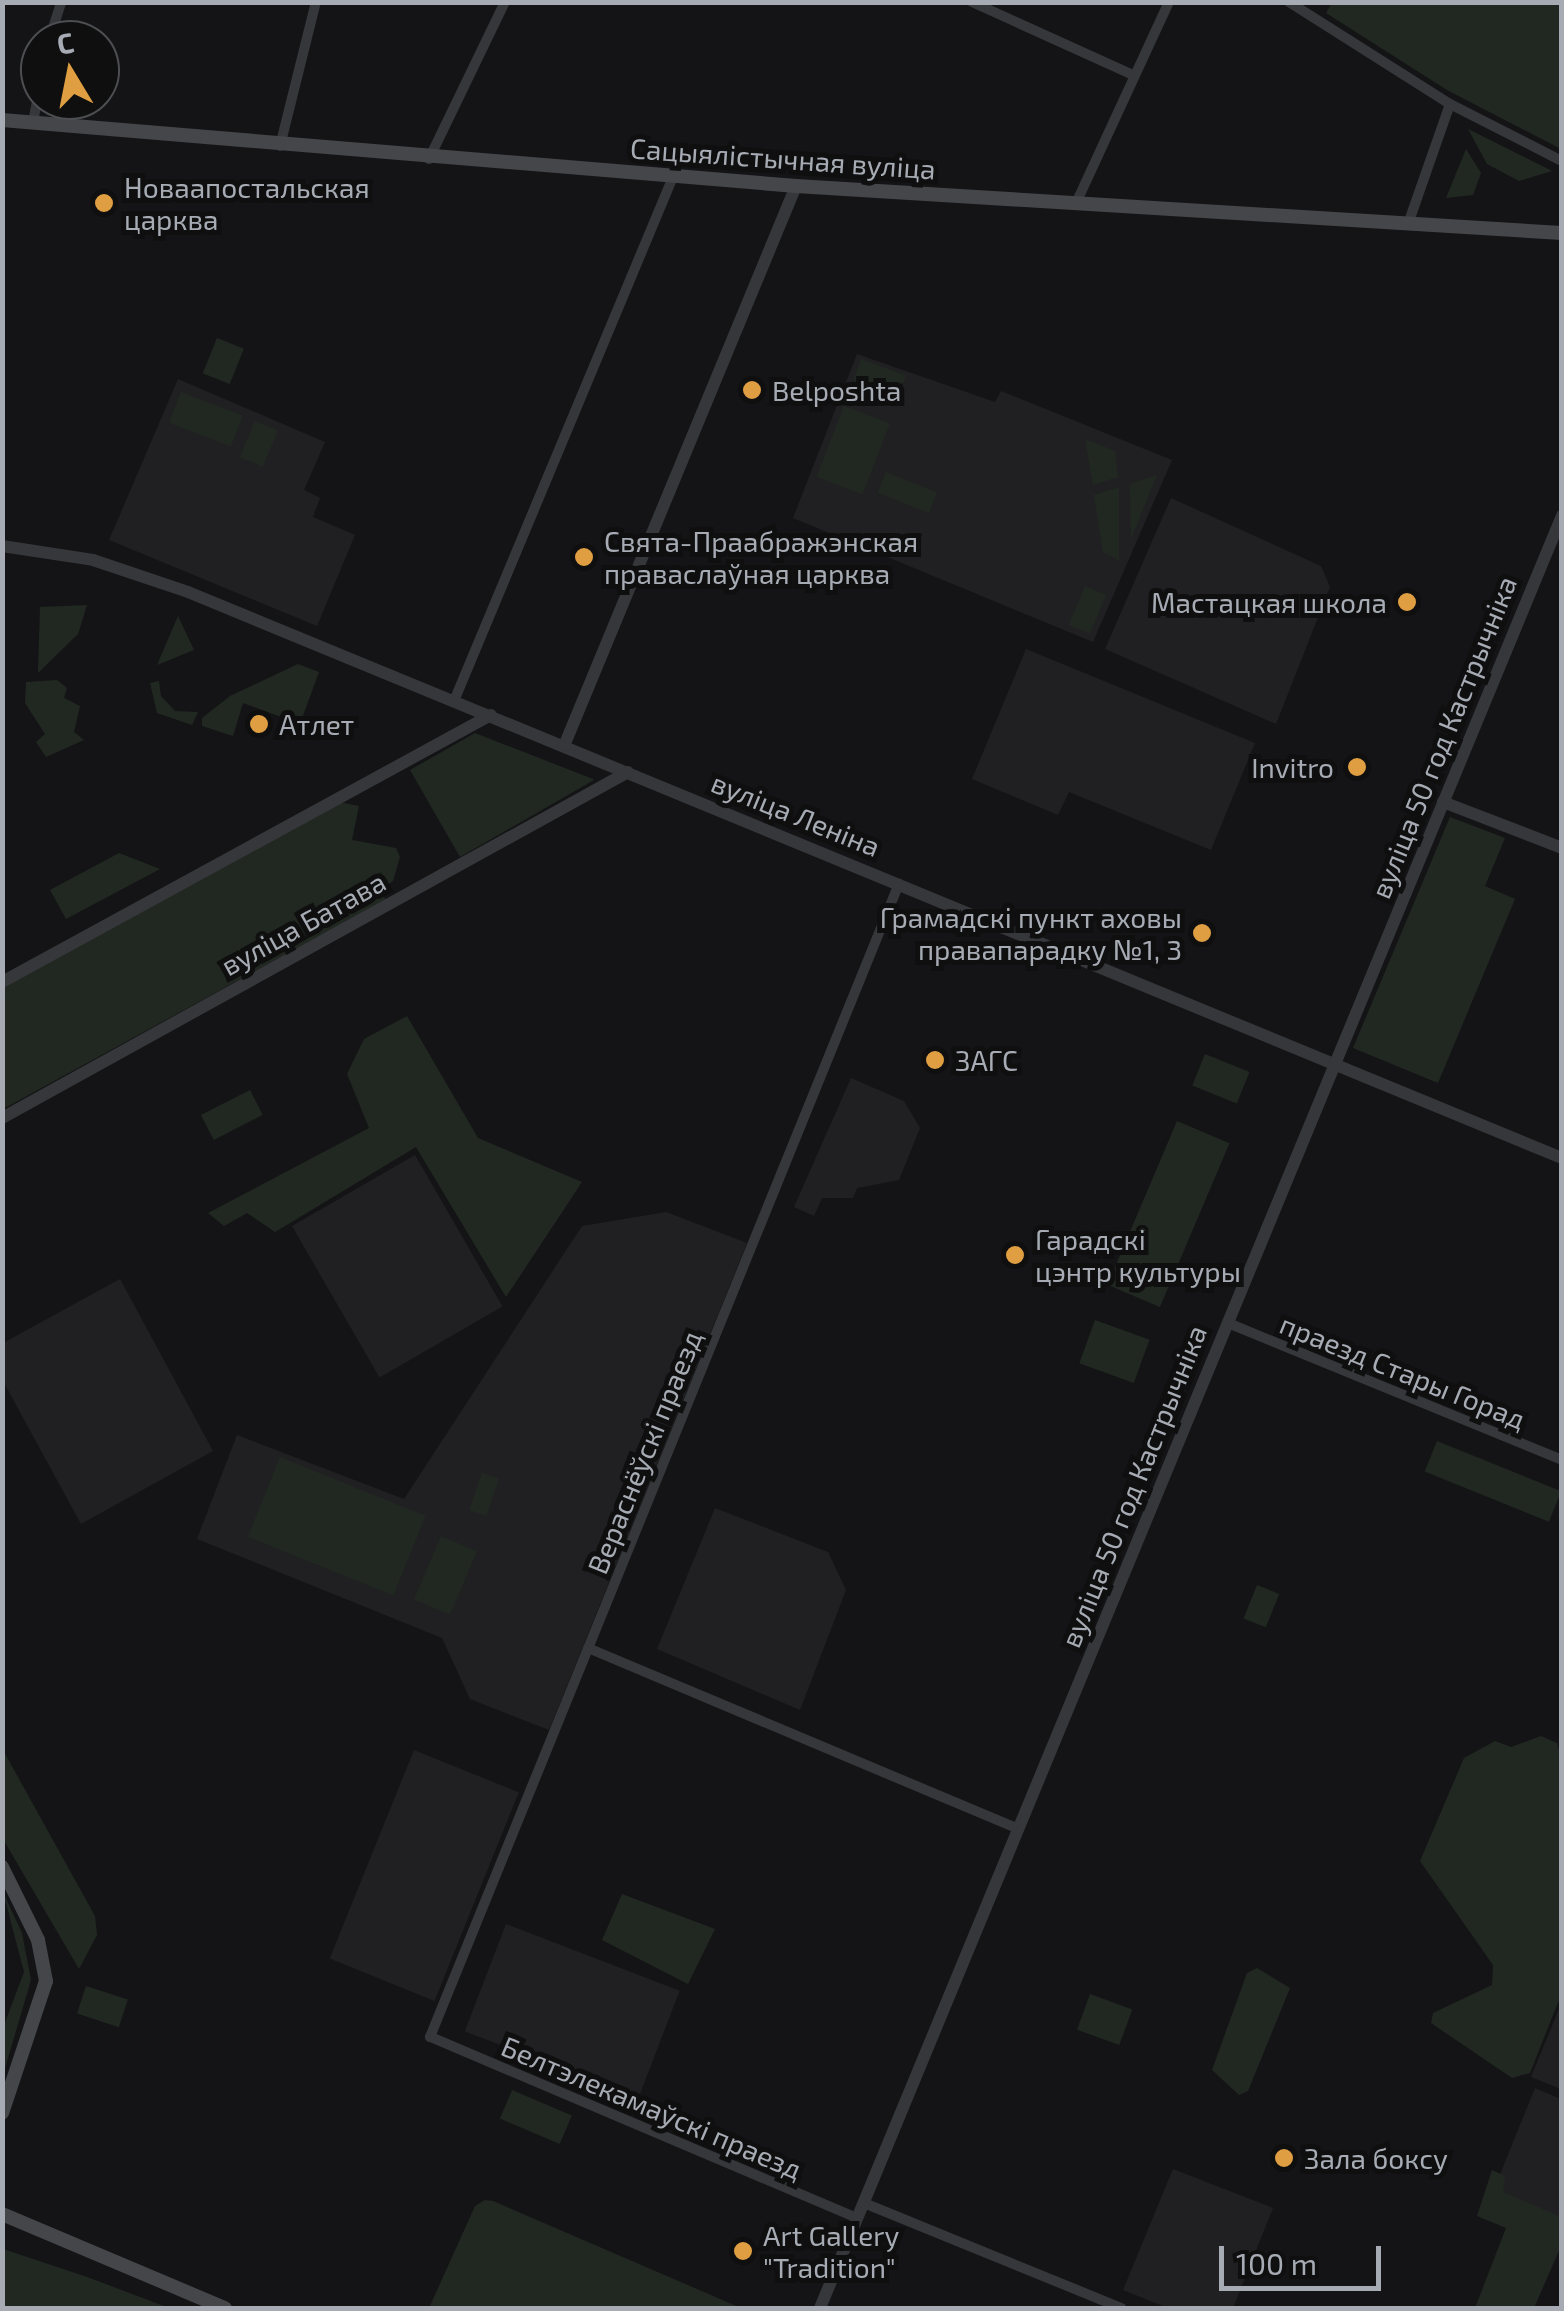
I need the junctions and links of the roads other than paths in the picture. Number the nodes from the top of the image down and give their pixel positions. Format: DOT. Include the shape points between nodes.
graph roads {
  1 [pos="316,2"];
  2 [pos="505,2"];
  3 [pos="972,2"];
  4 [pos="1169,2"];
  5 [pos="1289,2"];
  6 [pos="1131,74"];
  7 [pos="1450,104"];
  8 [pos="2,120"];
  9 [pos="33,122"];
  10 [pos="280,146"];
  11 [pos="429,159"];
  12 [pos="1562,161"];
  13 [pos="673,177"];
  14 [pos="796,186"];
  15 [pos="1077,201"];
  16 [pos="1408,224"];
  17 [pos="1562,234"];
  18 [pos="1562,516"];
  19 [pos="2,546"];
  20 [pos="454,701"];
  21 [pos="491,715"];
  22 [pos="564,746"];
  23 [pos="628,772"];
  24 [pos="1443,802"];
  25 [pos="1562,848"];
  26 [pos="899,884"];
  27 [pos="2,982"];
  28 [pos="1334,1066"];
  29 [pos="2,1118"];
  30 [pos="1562,1158"];
  31 [pos="1228,1323"];
  32 [pos="1562,1460"];
  33 [pos="588,1648"];
  34 [pos="1018,1829"];
  35 [pos="2,1867"];
  36 [pos="430,2037"];
  37 [pos="2,2112"];
  38 [pos="864,2202"];
  39 [pos="2,2205"];
  40 [pos="857,2218"];
  41 [pos="8,2219"];
  42 [pos="226,2308"];
  43 [pos="820,2308"];
  44 [pos="1120,2308"];
  1 -- 10 [label="street"];
  2 -- 11 [label="street"];
  3 -- 6 [label="street"];
  4 -- 6 [label="street"];
  5 -- 7 [label="street"];
  6 -- 15 [label="street"];
  7 -- 12 [label="street"];
  7 -- 16 [label="street"];
  8 -- 9 [label="main road, Сацыялістычная вуліца"];
  9 -- 10 [label="main road, Сацыялістычная вуліца"];
  10 -- 11 [label="main road, Сацыялістычная вуліца"];
  11 -- 13 [label="main road, Сацыялістычная вуліца"];
  13 -- 14 [label="main road, Сацыялістычная вуліца"];
  13 -- 20 [label="street"];
  14 -- 15 [label="main road, Сацыялістычная вуліца"];
  14 -- 22 [label="street"];
  15 -- 16 [label="main road, Сацыялістычная вуліца"];
  16 -- 17 [label="main road, Сацыялістычная вуліца"];
  18 -- 24 [label="street, вуліца 50 год Кастрычніка"];
  19 -- 20 [label="street, вуліца Леніна" via="115,566"];
  20 -- 21 [label="street, вуліца Леніна"];
  21 -- 22 [label="street, вуліца Леніна"];
  21 -- 27 [label="street"];
  22 -- 23 [label="street, вуліца Леніна"];
  23 -- 26 [label="street, вуліца Леніна"];
  23 -- 29 [label="street, вуліца Батава"];
  24 -- 25 [label="street"];
  24 -- 28 [label="street, вуліца 50 год Кастрычніка"];
  26 -- 28 [label="street, вуліца Леніна"];
  26 -- 33 [label="street, Вераснёўскі праезд"];
  28 -- 30 [label="street, вуліца Леніна"];
  28 -- 31 [label="street, вуліца 50 год Кастрычніка"];
  31 -- 32 [label="street, праезд Стары Горад"];
  31 -- 34 [label="street, вуліца 50 год Кастрычніка"];
  33 -- 34 [label="street"];
  33 -- 36 [label="street, Вераснёўскі праезд"];
  34 -- 38 [label="street, вуліца 50 год Кастрычніка"];
  35 -- 37 [label="main road" via="38,1940 46,1981"];
  36 -- 40 [label="street, Белтэлекамаўскі праезд"];
  38 -- 40 [label="street, вуліца 50 год Кастрычніка"];
  38 -- 44 [label="street"];
  39 -- 41 [label="main road"];
  40 -- 43 [label="street, вуліца 50 год Кастрычніка"];
  41 -- 42 [label="main road"];
}
